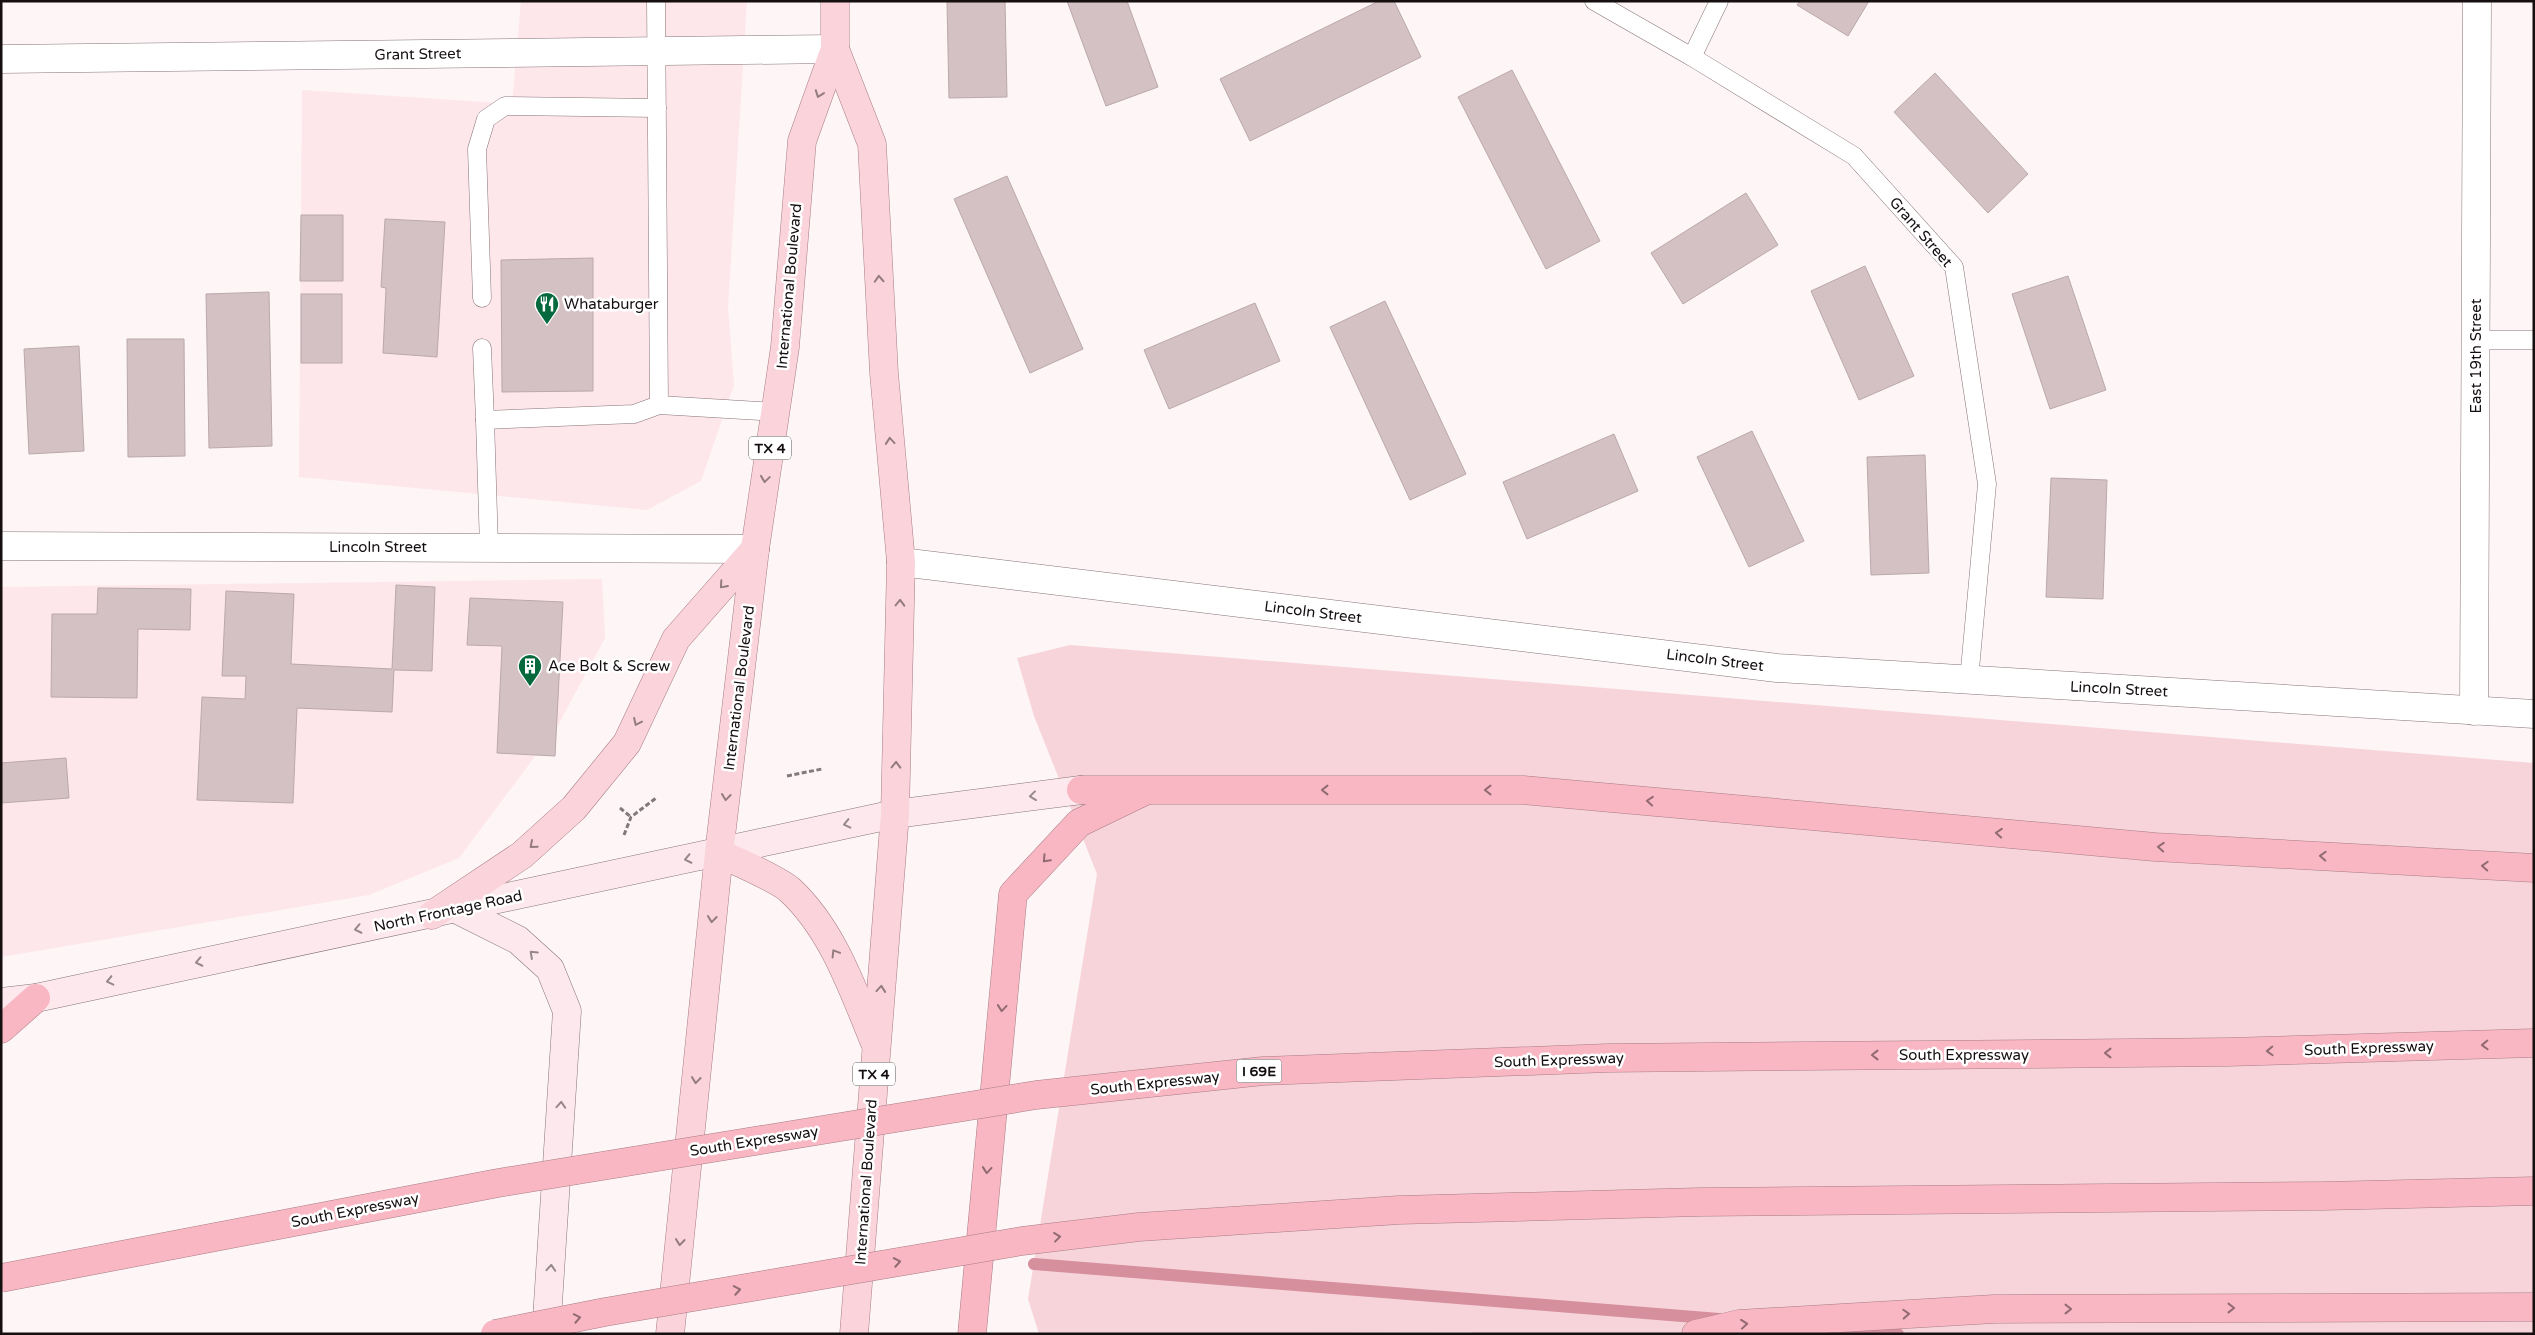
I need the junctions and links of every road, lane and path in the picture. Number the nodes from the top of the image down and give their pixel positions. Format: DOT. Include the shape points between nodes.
graph roads {
  1 [pos="656,1"];
  2 [pos="835,1"];
  3 [pos="1594,1"];
  4 [pos="1719,1"];
  5 [pos="2477,1"];
  6 [pos="835,49"];
  7 [pos="656,50"];
  8 [pos="1692,57"];
  9 [pos="1,59"];
  10 [pos="657,108"];
  11 [pos="482,298"];
  12 [pos="2476,340"];
  13 [pos="2534,340"];
  14 [pos="482,348"];
  15 [pos="659,405"];
  16 [pos="775,412"];
  17 [pos="485,420"];
  18 [pos="1,546"];
  19 [pos="489,547"];
  20 [pos="755,549"];
  21 [pos="901,562"];
  22 [pos="1969,680"];
  23 [pos="2474,711"];
  24 [pos="2534,714"];
  25 [pos="822,769"];
  26 [pos="787,776"];
  27 [pos="1081,790"];
  28 [pos="1149,790"];
  29 [pos="656,798"];
  30 [pos="618,807"];
  31 [pos="895,814"];
  32 [pos="631,817"];
  33 [pos="620,842"];
  34 [pos="719,853"];
  35 [pos="2534,868"];
  36 [pos="444,912"];
  37 [pos="36,998"];
  38 [pos="1,1002"];
  39 [pos="1,1029"];
  40 [pos="2534,1043"];
  41 [pos="876,1046"];
  42 [pos="2534,1191"];
  43 [pos="1,1278"];
  44 [pos="2534,1307"];
  45 [pos="494,1334"];
  46 [pos="546,1334"];
  47 [pos="670,1334"];
  48 [pos="854,1334"];
  49 [pos="972,1334"];
  50 [pos="1696,1334"];
  1 -- 7 [label="lane"];
  2 -- 6 [label="main road, International Boulevard / TX 4"];
  3 -- 8 [label="lane, Grant Street"];
  4 -- 8 [label="lane"];
  5 -- 12 [label="street, East 19th Street"];
  6 -- 7 [label="street, Grant Street"];
  6 -- 16 [label="main road, International Boulevard / TX 4, one-way" via="802,141 785,347"];
  21 -- 6 [label="main road, International Boulevard / TX 4, one-way" via="884,373 872,144"];
  7 -- 9 [label="street, Grant Street"];
  7 -- 10 [label="lane"];
  8 -- 22 [label="lane, Grant Street" via="1854,156 1954,268 1987,484"];
  10 -- 11 [label="lane" via="505,106 486,119 477,149"];
  10 -- 15 [label="lane"];
  12 -- 13 [label="lane"];
  12 -- 23 [label="street, East 19th Street"];
  14 -- 17 [label="lane"];
  15 -- 16 [label="lane"];
  15 -- 17 [label="lane" via="634,414"];
  16 -- 20 [label="main road, International Boulevard / TX 4, one-way"];
  17 -- 19 [label="lane"];
  18 -- 19 [label="street, Lincoln Street"];
  19 -- 20 [label="street, Lincoln Street"];
  20 -- 34 [label="main road, International Boulevard / TX 4, one-way"];
  20 -- 36 [label="main road, one-way" via="676,640 627,743 574,808 522,854"];
  21 -- 22 [label="street, Lincoln Street" via="1777,668"];
  31 -- 21 [label="main road, International Boulevard / TX 4, one-way"];
  22 -- 23 [label="street, Lincoln Street"];
  23 -- 24 [label="street, Lincoln Street"];
  25 -- 26 [label="path"];
  27 -- 28 [label="highway"];
  27 -- 31 [label="main road, North Frontage Road, one-way"];
  35 -- 28 [label="highway, one-way" via="2155,846 1523,790"];
  28 -- 49 [label="highway, one-way" via="1079,823 1013,894"];
  29 -- 32 [label="path"];
  30 -- 32 [label="path"];
  31 -- 34 [label="main road, North Frontage Road, one-way"];
  41 -- 31 [label="main road, International Boulevard / TX 4, one-way"];
  32 -- 33 [label="path"];
  34 -- 36 [label="main road, North Frontage Road, one-way"];
  41 -- 34 [label="main road, one-way" via="840,960 816,921 789,889"];
  34 -- 47 [label="main road, International Boulevard / TX 4, one-way"];
  36 -- 37 [label="main road, North Frontage Road, one-way"];
  46 -- 36 [label="main road, one-way" via="567,1011 550,969 518,940"];
  37 -- 38 [label="main road, North Frontage Road"];
  37 -- 39 [label="highway"];
  40 -- 43 [label="highway, South Expressway / I 69E, one-way, bridge" via="2228,1052 1608,1058 1263,1071 1036,1095 508,1181"];
  41 -- 48 [label="main road, International Boulevard / TX 4"];
  45 -- 42 [label="highway, one-way, bridge" via="1022,1241 1139,1227 1398,1210 1681,1202"];
  50 -- 44 [label="highway, one-way" via="1739,1324 1994,1309"];
}
